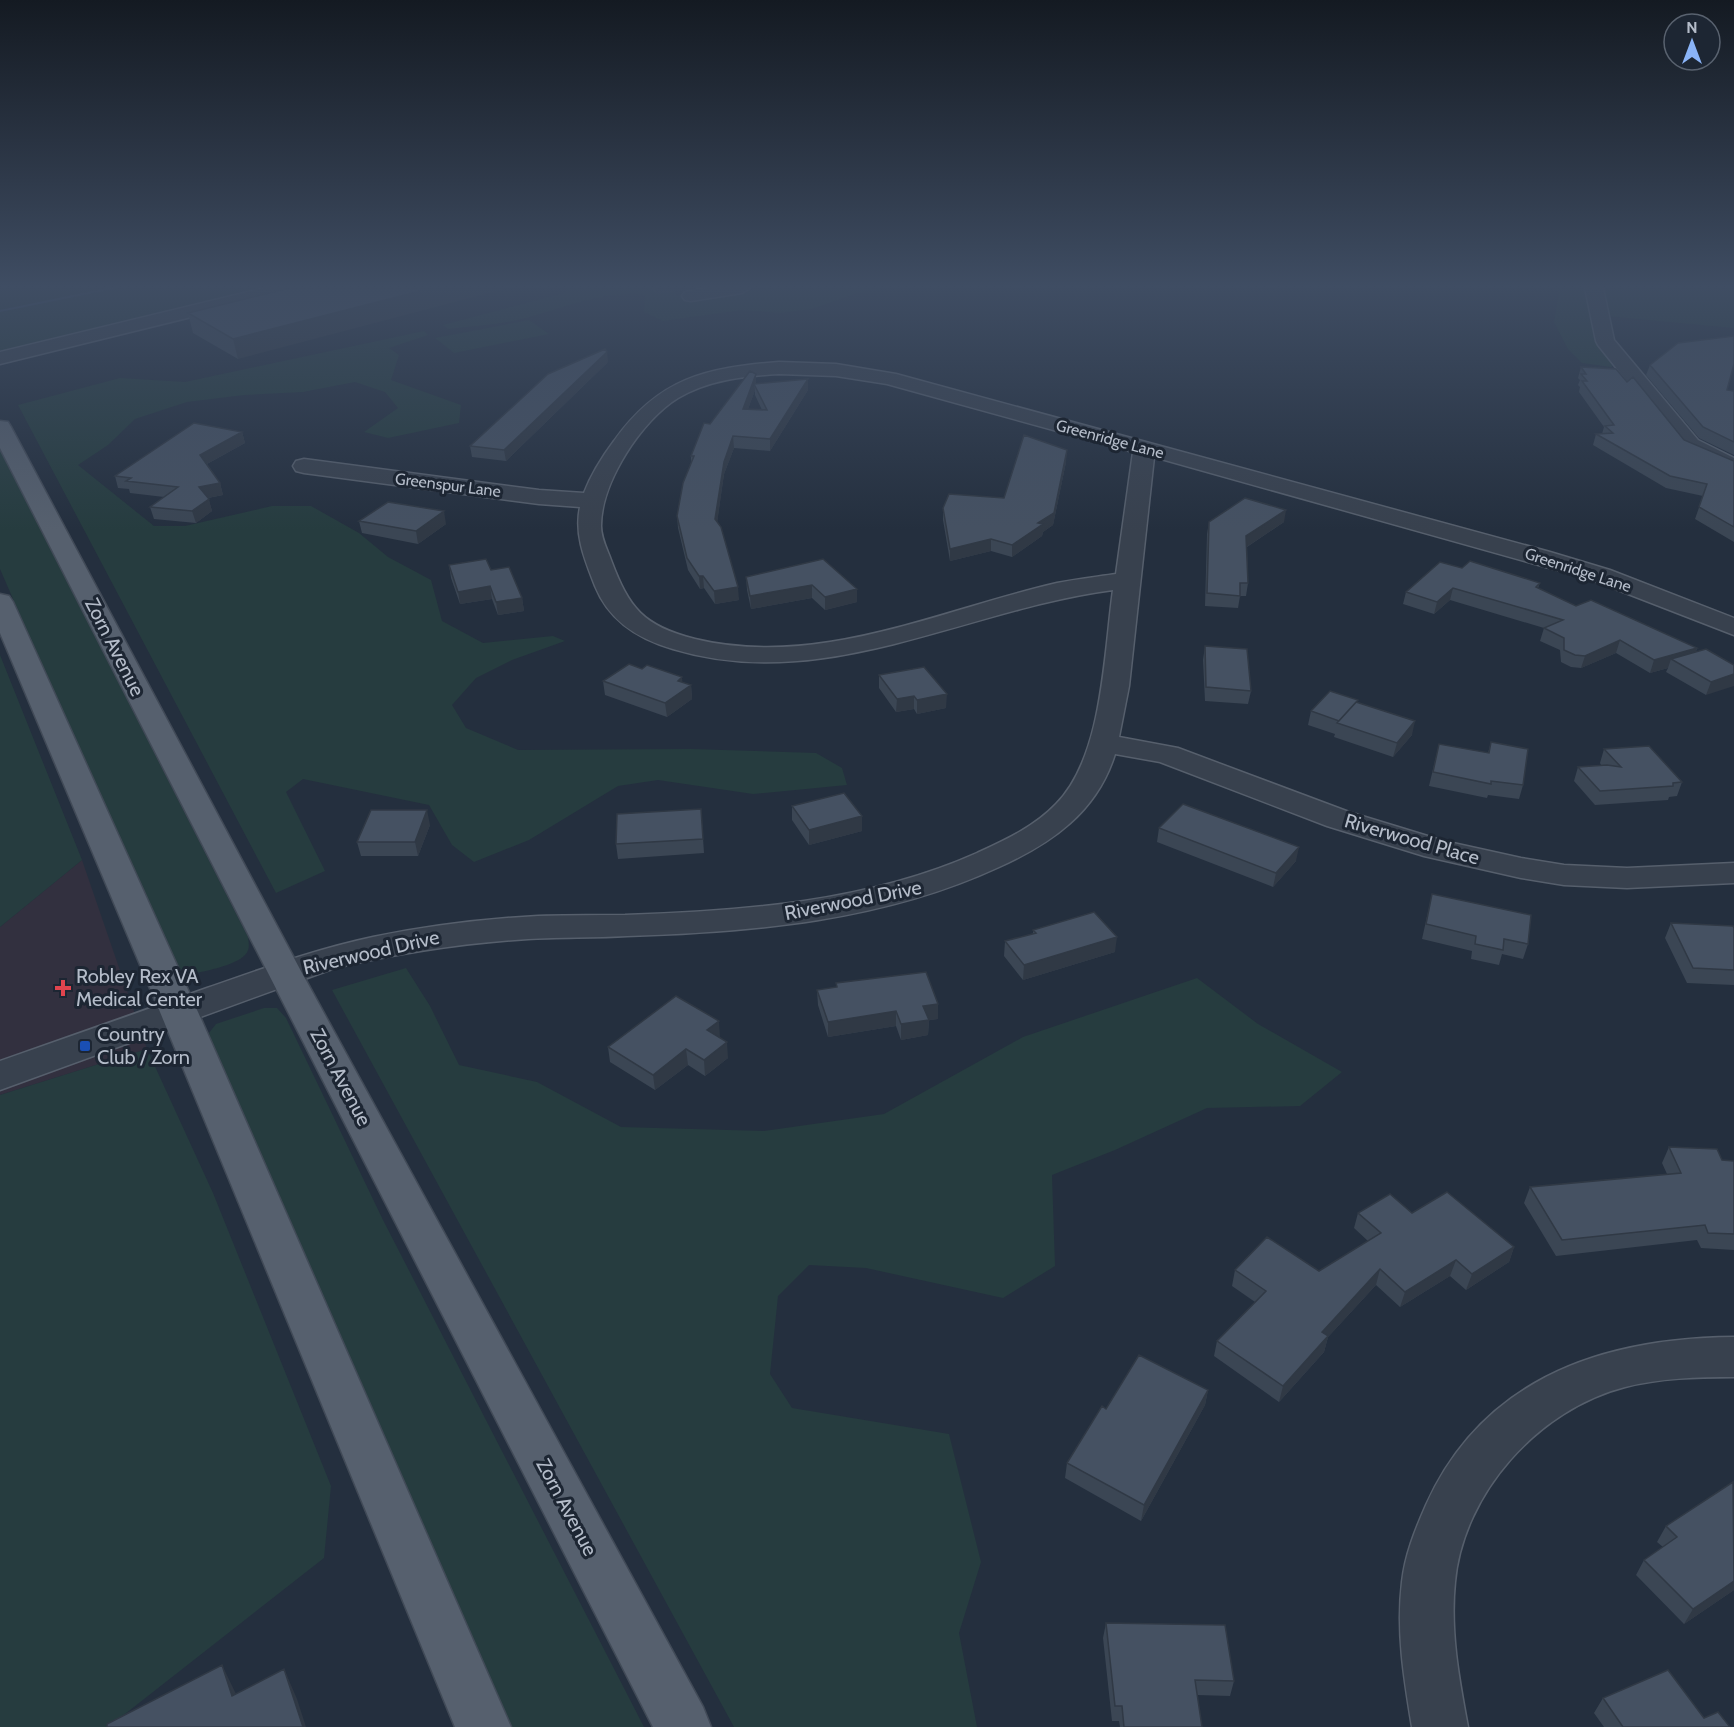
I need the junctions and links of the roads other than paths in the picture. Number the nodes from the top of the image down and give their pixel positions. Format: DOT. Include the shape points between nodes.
graph roads {
  1 [pos="788,369"];
  2 [pos="819,369"];
  3 [pos="1628,369"];
  4 [pos="0,427"];
  5 [pos="1144,448"];
  6 [pos="304,466"];
  7 [pos="1734,467"];
  8 [pos="592,501"];
  9 [pos="1127,580"];
  10 [pos="0,602"];
  11 [pos="1734,627"];
  12 [pos="1102,743"];
  13 [pos="1734,873"];
  14 [pos="284,973"];
  15 [pos="179,1012"];
  16 [pos="0,1076"];
  17 [pos="1734,1357"];
  18 [pos="483,1727"];
  19 [pos="683,1727"];
  20 [pos="1440,1727"];
  1 -- 8 [label="street, Greenridge Lane" via="719,377 664,399 621,446 602,474"];
  2 -- 5 [label="street, Greenridge Lane" via="869,374"];
  3 -- 7 [label="street" via="1690,445"];
  4 -- 14 [label="main road, Zorn Avenue"];
  5 -- 9 [label="street, Riverwood Drive"];
  5 -- 11 [label="street, Greenridge Lane" via="1581,569"];
  6 -- 8 [label="street, Greenspur Lane"];
  8 -- 9 [label="street, Greenridge Lane" via="589,526 593,544 608,588 622,610 644,627 670,639 729,652 771,655 834,651 1050,592"];
  9 -- 12 [label="street, Riverwood Drive" via="1111,710"];
  10 -- 15 [label="main road"];
  12 -- 13 [label="street, Riverwood Place" via="1167,754 1338,819 1436,849 1521,868 1627,878"];
  12 -- 14 [label="street, Riverwood Drive" via="1090,777 1055,824 976,868 918,888 782,915 441,935 326,959"];
  14 -- 15 [label="street, Riverwood Drive"];
  14 -- 19 [label="main road, Zorn Avenue"];
  15 -- 16 [label="street, Riverwood Drive"];
  15 -- 18 [label="main road"];
  17 -- 20 [label="street" via="1660,1361 1586,1379 1554,1394 1500,1436 1459,1488 1444,1519 1432,1561 1427,1641"];
}
